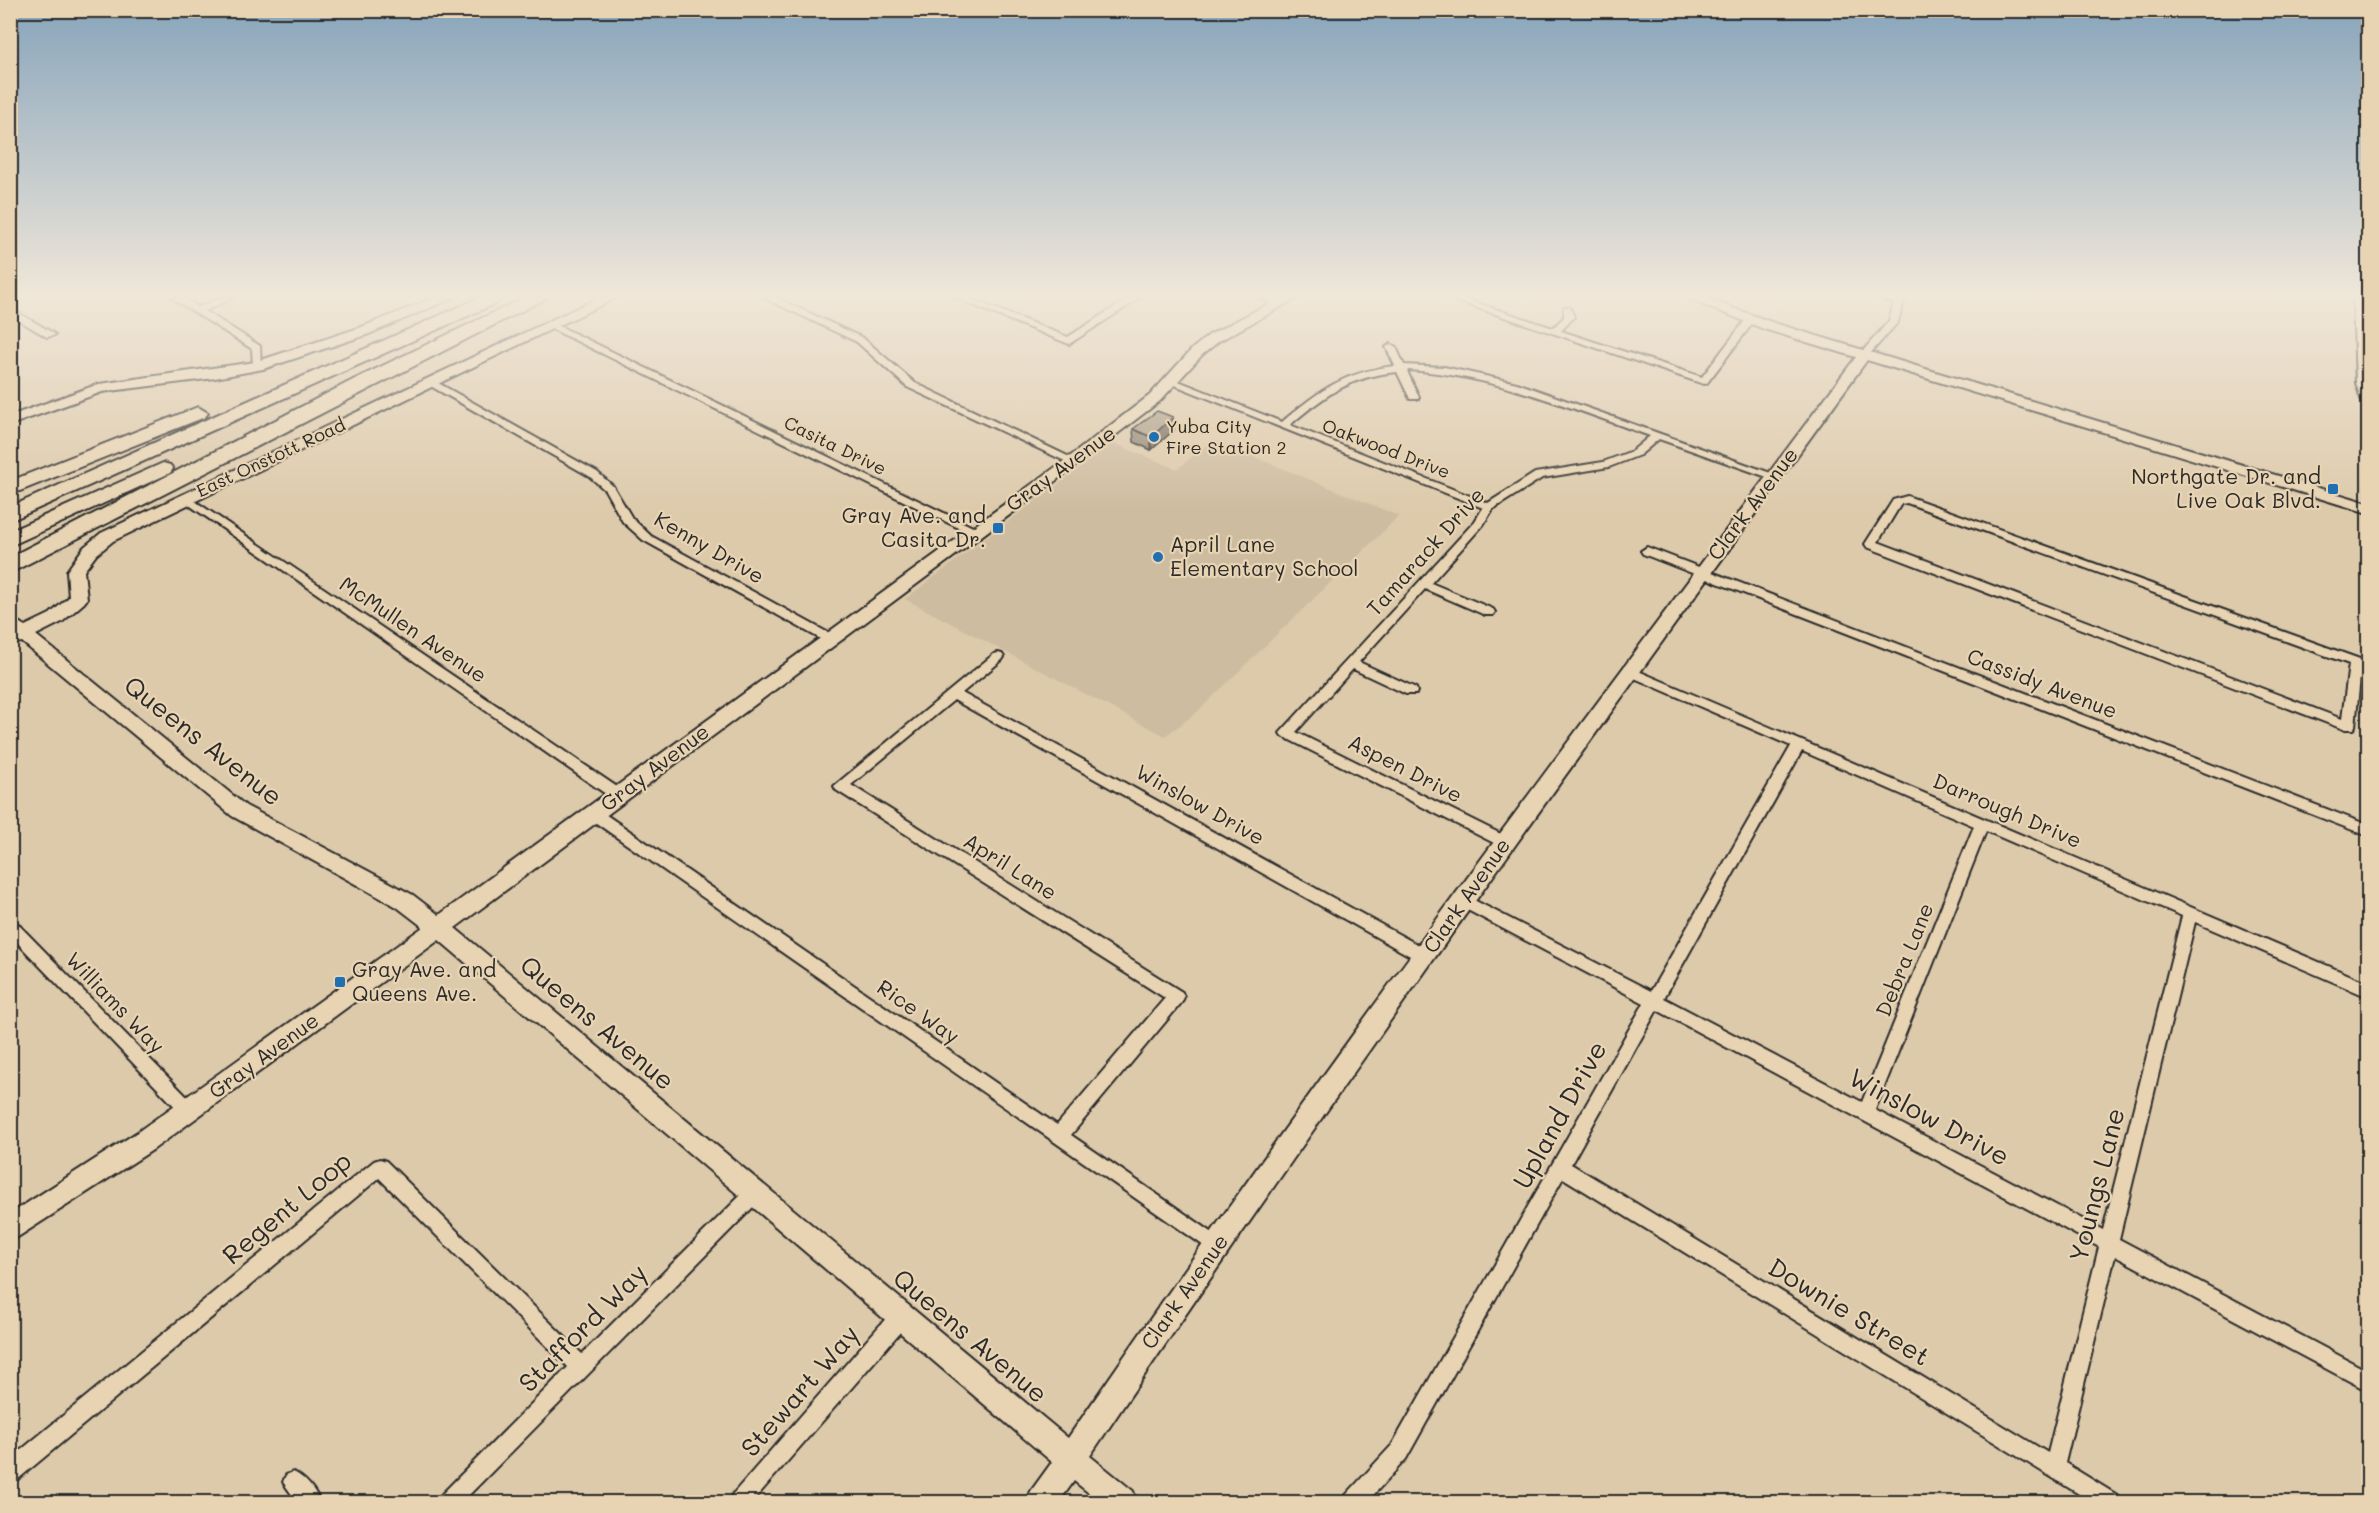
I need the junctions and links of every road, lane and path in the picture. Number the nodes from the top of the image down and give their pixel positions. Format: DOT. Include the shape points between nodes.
graph roads {
  1 [pos="244,369"];
  2 [pos="316,369"];
  3 [pos="335,369"];
  4 [pos="382,369"];
  5 [pos="392,369"];
  6 [pos="460,369"];
  7 [pos="639,369"];
  8 [pos="892,369"];
  9 [pos="1182,369"];
  10 [pos="1402,369"];
  11 [pos="1418,369"];
  12 [pos="1445,369"];
  13 [pos="1666,369"];
  14 [pos="1713,369"];
  15 [pos="1854,369"];
  16 [pos="1909,369"];
  17 [pos="2362,369"];
  18 [pos="431,382"];
  19 [pos="1172,382"];
  20 [pos="1414,397"];
  21 [pos="2368,399"];
  22 [pos="10,421"];
  23 [pos="1282,426"];
  24 [pos="1657,435"];
  25 [pos="1073,461"];
  26 [pos="1774,476"];
  27 [pos="10,489"];
  28 [pos="186,498"];
  29 [pos="1489,507"];
  30 [pos="2368,508"];
  31 [pos="10,515"];
  32 [pos="975,532"];
  33 [pos="10,539"];
  34 [pos="1647,551"];
  35 [pos="10,566"];
  36 [pos="1702,573"];
  37 [pos="1423,584"];
  38 [pos="1488,612"];
  39 [pos="15,633"];
  40 [pos="830,639"];
  41 [pos="999,657"];
  42 [pos="2355,662"];
  43 [pos="1351,663"];
  44 [pos="2368,666"];
  45 [pos="1629,671"];
  46 [pos="1411,691"];
  47 [pos="953,694"];
  48 [pos="1287,733"];
  49 [pos="1799,744"];
  50 [pos="618,795"];
  51 [pos="594,814"];
  52 [pos="1982,823"];
  53 [pos="2368,831"];
  54 [pos="1504,842"];
  55 [pos="1463,901"];
  56 [pos="2190,913"];
  57 [pos="10,925"];
  58 [pos="440,927"];
  59 [pos="1424,956"];
  60 [pos="2368,990"];
  61 [pos="1654,999"];
  62 [pos="189,1110"];
  63 [pos="1866,1112"];
  64 [pos="1060,1135"];
  65 [pos="1560,1167"];
  66 [pos="756,1192"];
  67 [pos="10,1229"];
  68 [pos="2110,1242"];
  69 [pos="1217,1246"];
  70 [pos="902,1315"];
  71 [pos="582,1367"];
  72 [pos="2368,1381"];
  73 [pos="1072,1460"];
  74 [pos="2054,1468"];
  75 [pos="10,1473"];
  76 [pos="293,1482"];
  77 [pos="310,1503"];
  78 [pos="448,1503"];
  79 [pos="739,1503"];
  80 [pos="1042,1503"];
  81 [pos="1122,1503"];
  82 [pos="1353,1503"];
  83 [pos="2110,1503"];
  1 -- 22 [label="street" via="99,387"];
  2 -- 27 [label="highway"];
  3 -- 31 [label="highway"];
  4 -- 33 [label="highway"];
  5 -- 35 [label="highway"];
  6 -- 18 [label="street, East Onstott Road"];
  7 -- 32 [label="street, Casita Drive"];
  8 -- 25 [label="street" via="911,385"];
  9 -- 19 [label="street, Gray Avenue"];
  10 -- 11 [label="street"];
  10 -- 20 [label="street"];
  10 -- 23 [label="street" via="1346,380"];
  12 -- 24 [label="street" via="1495,379"];
  13 -- 14 [label="street" via="1704,381"];
  15 -- 26 [label="street, Clark Avenue"];
  16 -- 30 [label="street"];
  17 -- 21 [label="street"];
  18 -- 28 [label="street, East Onstott Road"];
  18 -- 40 [label="street, Kenny Drive" via="593,474 609,488 627,520 647,538"];
  19 -- 23 [label="street, Oakwood Drive"];
  19 -- 25 [label="street, Gray Avenue"];
  23 -- 29 [label="street, Oakwood Drive"];
  24 -- 26 [label="street"];
  24 -- 29 [label="street, Tamarack Drive" via="1636,453 1605,465 1539,475"];
  25 -- 32 [label="street, Gray Avenue"];
  26 -- 36 [label="street, Clark Avenue"];
  28 -- 39 [label="street, East Onstott Road" via="107,537 75,571 78,599 56,618"];
  28 -- 50 [label="street, McMullen Avenue"];
  29 -- 37 [label="street, Tamarack Drive"];
  32 -- 40 [label="street, Gray Avenue"];
  34 -- 36 [label="street, Cassidy Avenue"];
  36 -- 45 [label="street, Clark Avenue"];
  36 -- 53 [label="street, Cassidy Avenue"];
  37 -- 38 [label="street"];
  37 -- 43 [label="street, Tamarack Drive"];
  39 -- 58 [label="street, Queens Avenue" via="239,811 405,901"];
  40 -- 50 [label="street, Gray Avenue"];
  41 -- 47 [label="street, April Lane"];
  42 -- 42 [label="street" via="1907,500 1897,502 1871,544 2348,726"];
  42 -- 44 [label="street"];
  43 -- 46 [label="street"];
  43 -- 48 [label="street, Tamarack Drive"];
  45 -- 49 [label="street, Darrough Drive"];
  45 -- 54 [label="street, Clark Avenue"];
  47 -- 59 [label="street, Winslow Drive"];
  47 -- 64 [label="street, April Lane" via="841,786 1176,997"];
  48 -- 54 [label="street, Aspen Drive"];
  49 -- 52 [label="street, Darrough Drive"];
  49 -- 61 [label="street, Upland Drive"];
  50 -- 51 [label="street, Gray Avenue"];
  51 -- 58 [label="street, Gray Avenue"];
  51 -- 64 [label="street, Rice Way"];
  52 -- 56 [label="street, Darrough Drive"];
  52 -- 63 [label="street, Debra Lane"];
  54 -- 55 [label="street, Clark Avenue"];
  55 -- 59 [label="street, Clark Avenue"];
  55 -- 61 [label="street, Winslow Drive"];
  56 -- 60 [label="street, Darrough Drive"];
  56 -- 68 [label="street, Youngs Lane"];
  57 -- 62 [label="street, Williams Way"];
  58 -- 62 [label="street, Gray Avenue"];
  58 -- 66 [label="street, Queens Avenue"];
  59 -- 69 [label="street, Clark Avenue"];
  61 -- 63 [label="street, Winslow Drive"];
  61 -- 65 [label="street, Upland Drive"];
  62 -- 67 [label="street, Gray Avenue"];
  63 -- 68 [label="street, Winslow Drive"];
  64 -- 69 [label="street, Rice Way"];
  65 -- 74 [label="street, Downie Street"];
  65 -- 82 [label="street, Upland Drive" via="1399,1452"];
  66 -- 70 [label="street, Queens Avenue"];
  66 -- 71 [label="street, Stafford Way"];
  68 -- 72 [label="street, Winslow Drive"];
  68 -- 74 [label="street, Youngs Lane"];
  69 -- 73 [label="street, Clark Avenue"];
  70 -- 73 [label="street, Queens Avenue"];
  70 -- 79 [label="street, Stewart Way"];
  71 -- 75 [label="street, Regent Loop" via="380,1167"];
  71 -- 78 [label="street, Stafford Way"];
  73 -- 80 [label="street, Clark Avenue"];
  73 -- 81 [label="street, Queens Avenue"];
  74 -- 83 [label="street, Downie Street"];
  76 -- 77 [label="street"];
}
